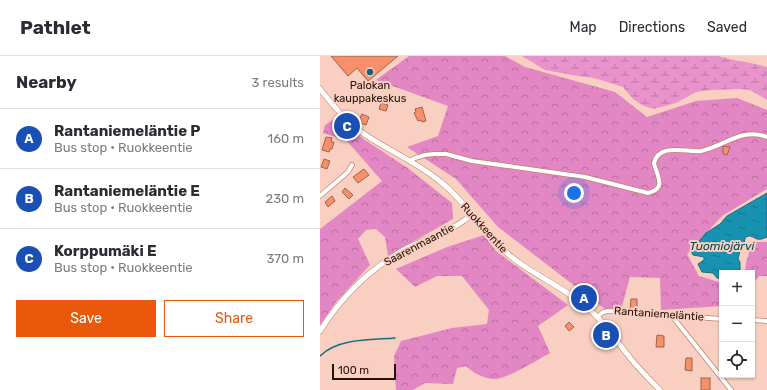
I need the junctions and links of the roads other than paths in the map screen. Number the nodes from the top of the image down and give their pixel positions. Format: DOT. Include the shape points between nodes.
graph roads {
  1 [pos="320,89"];
  2 [pos="767,137"];
  3 [pos="410,161"];
  4 [pos="352,165"];
  5 [pos="320,196"];
  6 [pos="472,214"];
  7 [pos="672,316"];
  8 [pos="597,317"];
  9 [pos="719,319"];
  10 [pos="755,320"];
  11 [pos="767,321"];
  12 [pos="320,331"];
  13 [pos="660,390"];
  14 [pos="730,390"];
  1 -- 3 [label="street, Ruokkeentie" via="357,129"];
  2 -- 3 [label="street" via="756,133 747,134 703,150 672,150 660,154 654,163 660,183 655,191 648,193 579,176 472,161 446,154 425,155"];
  3 -- 6 [label="street, Ruokkeentie" via="450,190"];
  4 -- 5 [label="street" via="348,172"];
  6 -- 8 [label="street, Ruokkeentie" via="498,245 512,257 571,295"];
  6 -- 12 [label="street, Saarenmaantie" via="461,223 384,262 341,302"];
  7 -- 8 [label="street, Rantaniemeläntie" via="608,311"];
  7 -- 9 [label="street, Rantaniemeläntie"];
  7 -- 14 [label="street"];
  8 -- 13 [label="street, Ruokkeentie"];
  10 -- 11 [label="street"];
}
